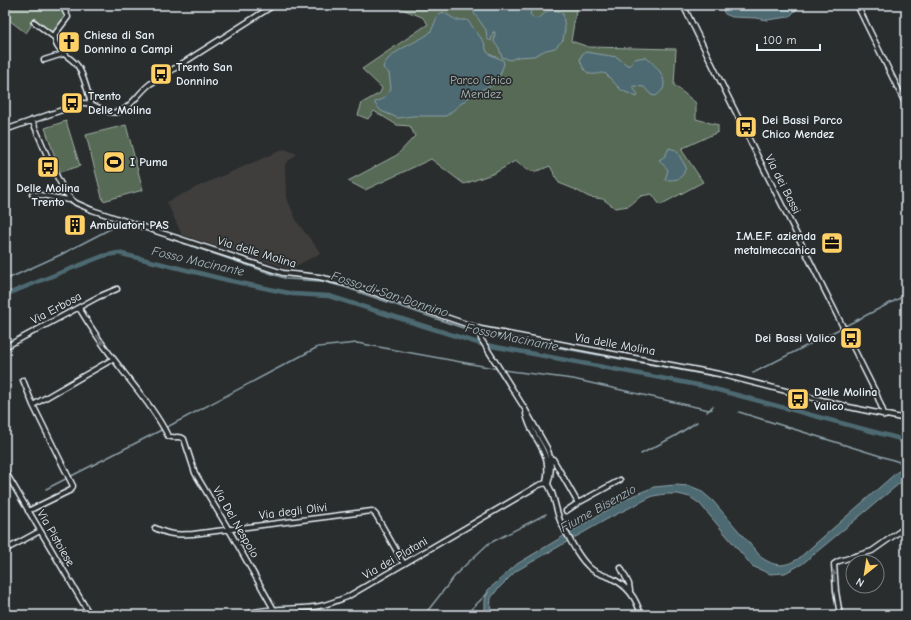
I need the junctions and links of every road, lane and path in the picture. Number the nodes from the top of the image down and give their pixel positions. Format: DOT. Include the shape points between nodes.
graph roads {
  1 [pos="62,5"];
  2 [pos="274,5"];
  3 [pos="683,5"];
  4 [pos="857,5"];
  5 [pos="34,22"];
  6 [pos="55,38"];
  7 [pos="63,54"];
  8 [pos="44,60"];
  9 [pos="91,104"];
  10 [pos="906,105"];
  11 [pos="32,120"];
  12 [pos="5,130"];
  13 [pos="32,194"];
  14 [pos="72,200"];
  15 [pos="117,289"];
  16 [pos="78,308"];
  17 [pos="481,330"];
  18 [pos="5,347"];
  19 [pos="113,359"];
  20 [pos="23,380"];
  21 [pos="33,405"];
  22 [pos="885,416"];
  23 [pos="906,419"];
  24 [pos="548,460"];
  25 [pos="5,471"];
  26 [pos="620,480"];
  27 [pos="547,483"];
  28 [pos="578,503"];
  29 [pos="28,511"];
  30 [pos="566,511"];
  31 [pos="906,527"];
  32 [pos="155,528"];
  33 [pos="228,529"];
  34 [pos="40,531"];
  35 [pos="5,550"];
  36 [pos="404,564"];
  37 [pos="621,568"];
  38 [pos="630,591"];
  39 [pos="274,608"];
  40 [pos="90,615"];
  41 [pos="242,615"];
  42 [pos="277,615"];
  43 [pos="641,615"];
  44 [pos="840,615"];
  1 -- 6 [label="street" via="68,17 55,34"];
  2 -- 9 [label="street" via="144,88 124,110 111,112"];
  3 -- 22 [label="street, Via dei Bassi" via="876,393"];
  4 -- 10 [label="street"];
  5 -- 6 [label="street"];
  6 -- 7 [label="street"];
  7 -- 8 [label="street"];
  7 -- 9 [label="street" via="79,67"];
  9 -- 11 [label="street" via="82,103"];
  11 -- 12 [label="street"];
  11 -- 14 [label="street, Via delle Molina" via="51,165"];
  13 -- 14 [label="street, Via delle Molina"];
  14 -- 17 [label="street, Via delle Molina" via="92,210 283,273 349,284"];
  15 -- 16 [label="street, Via Erbosa"];
  16 -- 18 [label="street, Via Erbosa"];
  16 -- 19 [label="street, one-way"];
  17 -- 22 [label="street, Via delle Molina" via="719,374"];
  17 -- 24 [label="street" via="483,342 525,409 528,423"];
  19 -- 21 [label="street"];
  19 -- 33 [label="street, Via Del Nespolo" via="148,402 168,435 181,437 186,443 194,471"];
  20 -- 21 [label="street"];
  21 -- 29 [label="street" via="73,485 71,490"];
  22 -- 23 [label="street, Via delle Molina"];
  24 -- 27 [label="street"];
  24 -- 28 [label="street" via="553,459"];
  25 -- 29 [label="street, Via Pistoiese"];
  26 -- 28 [label="street"];
  27 -- 36 [label="street, Via dei Platani" via="539,485"];
  27 -- 38 [label="street" via="552,491 562,525 583,561 596,572 622,584"];
  28 -- 30 [label="street"];
  29 -- 34 [label="street, Via Pistoiese"];
  44 -- 31 [label="street, one-way" via="834,564 839,560 872,550"];
  32 -- 33 [label="street, Via degli Olivi" via="177,535"];
  33 -- 36 [label="street, Via degli Olivi" via="373,511"];
  33 -- 39 [label="street, Via Del Nespolo"];
  34 -- 35 [label="street"];
  34 -- 40 [label="street, Via Pistoiese"];
  36 -- 39 [label="street, Via dei Platani" via="349,596 330,603 312,608"];
  37 -- 38 [label="street"];
  38 -- 43 [label="street"];
  39 -- 41 [label="street, Via dei Platani"];
  39 -- 42 [label="street, Via Del Nespolo"];
}
